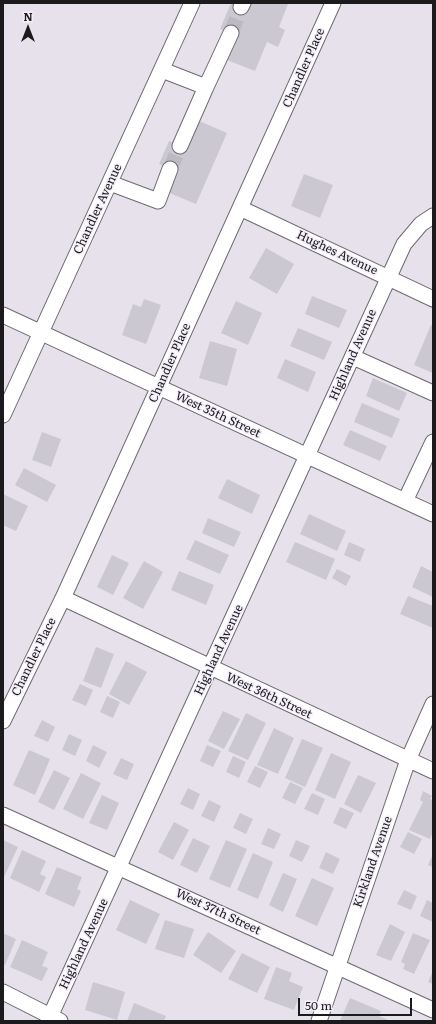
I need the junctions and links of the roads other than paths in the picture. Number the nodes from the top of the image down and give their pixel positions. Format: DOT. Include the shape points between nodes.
graph roads {
  1 [pos="192,3"];
  2 [pos="333,3"];
  3 [pos="231,33"];
  4 [pos="162,70"];
  5 [pos="206,88"];
  6 [pos="180,146"];
  7 [pos="170,169"];
  8 [pos="110,183"];
  9 [pos="240,208"];
  10 [pos="433,216"];
  11 [pos="389,278"];
  12 [pos="433,298"];
  13 [pos="3,315"];
  14 [pos="41,332"];
  15 [pos="352,357"];
  16 [pos="159,388"];
  17 [pos="433,393"];
  18 [pos="3,415"];
  19 [pos="433,442"];
  20 [pos="307,457"];
  21 [pos="405,501"];
  22 [pos="433,514"];
  23 [pos="63,598"];
  24 [pos="210,668"];
  25 [pos="433,704"];
  26 [pos="3,721"];
  27 [pos="408,760"];
  28 [pos="433,771"];
  29 [pos="3,815"];
  30 [pos="120,867"];
  31 [pos="337,967"];
  32 [pos="3,992"];
  33 [pos="433,1010"];
  34 [pos="53,1019"];
  35 [pos="319,1021"];
  1 -- 4 [label="street, Chandler Avenue"];
  2 -- 9 [label="street, Chandler Place"];
  3 -- 5 [label="street"];
  4 -- 5 [label="street"];
  4 -- 8 [label="street, Chandler Avenue"];
  5 -- 6 [label="street"];
  7 -- 8 [label="street" via="158,201"];
  8 -- 14 [label="street, Chandler Avenue"];
  9 -- 11 [label="street, Hughes Avenue"];
  9 -- 16 [label="street, Chandler Place"];
  10 -- 11 [label="street, Highland Avenue" via="421,224 404,244"];
  11 -- 12 [label="street, Hughes Avenue"];
  11 -- 15 [label="street, Highland Avenue"];
  13 -- 14 [label="street, West 35th Street"];
  14 -- 16 [label="street, West 35th Street"];
  14 -- 18 [label="street, Chandler Avenue"];
  15 -- 17 [label="street"];
  15 -- 20 [label="street, Highland Avenue"];
  16 -- 20 [label="street, West 35th Street"];
  16 -- 23 [label="street, Chandler Place"];
  19 -- 21 [label="street"];
  20 -- 21 [label="street, West 35th Street"];
  20 -- 24 [label="street, Highland Avenue"];
  21 -- 22 [label="street, West 35th Street"];
  23 -- 24 [label="street, West 36th Street"];
  23 -- 26 [label="street, Chandler Place"];
  24 -- 27 [label="street, West 36th Street"];
  24 -- 30 [label="street, Highland Avenue"];
  25 -- 27 [label="street, Kirkland Avenue"];
  27 -- 28 [label="street, West 36th Street"];
  27 -- 31 [label="street, Kirkland Avenue"];
  29 -- 30 [label="street, West 37th Street"];
  30 -- 31 [label="street, West 37th Street"];
  30 -- 34 [label="street, Highland Avenue"];
  31 -- 33 [label="street, West 37th Street"];
  31 -- 35 [label="street, Kirkland Avenue"];
  32 -- 34 [label="street"];
}
